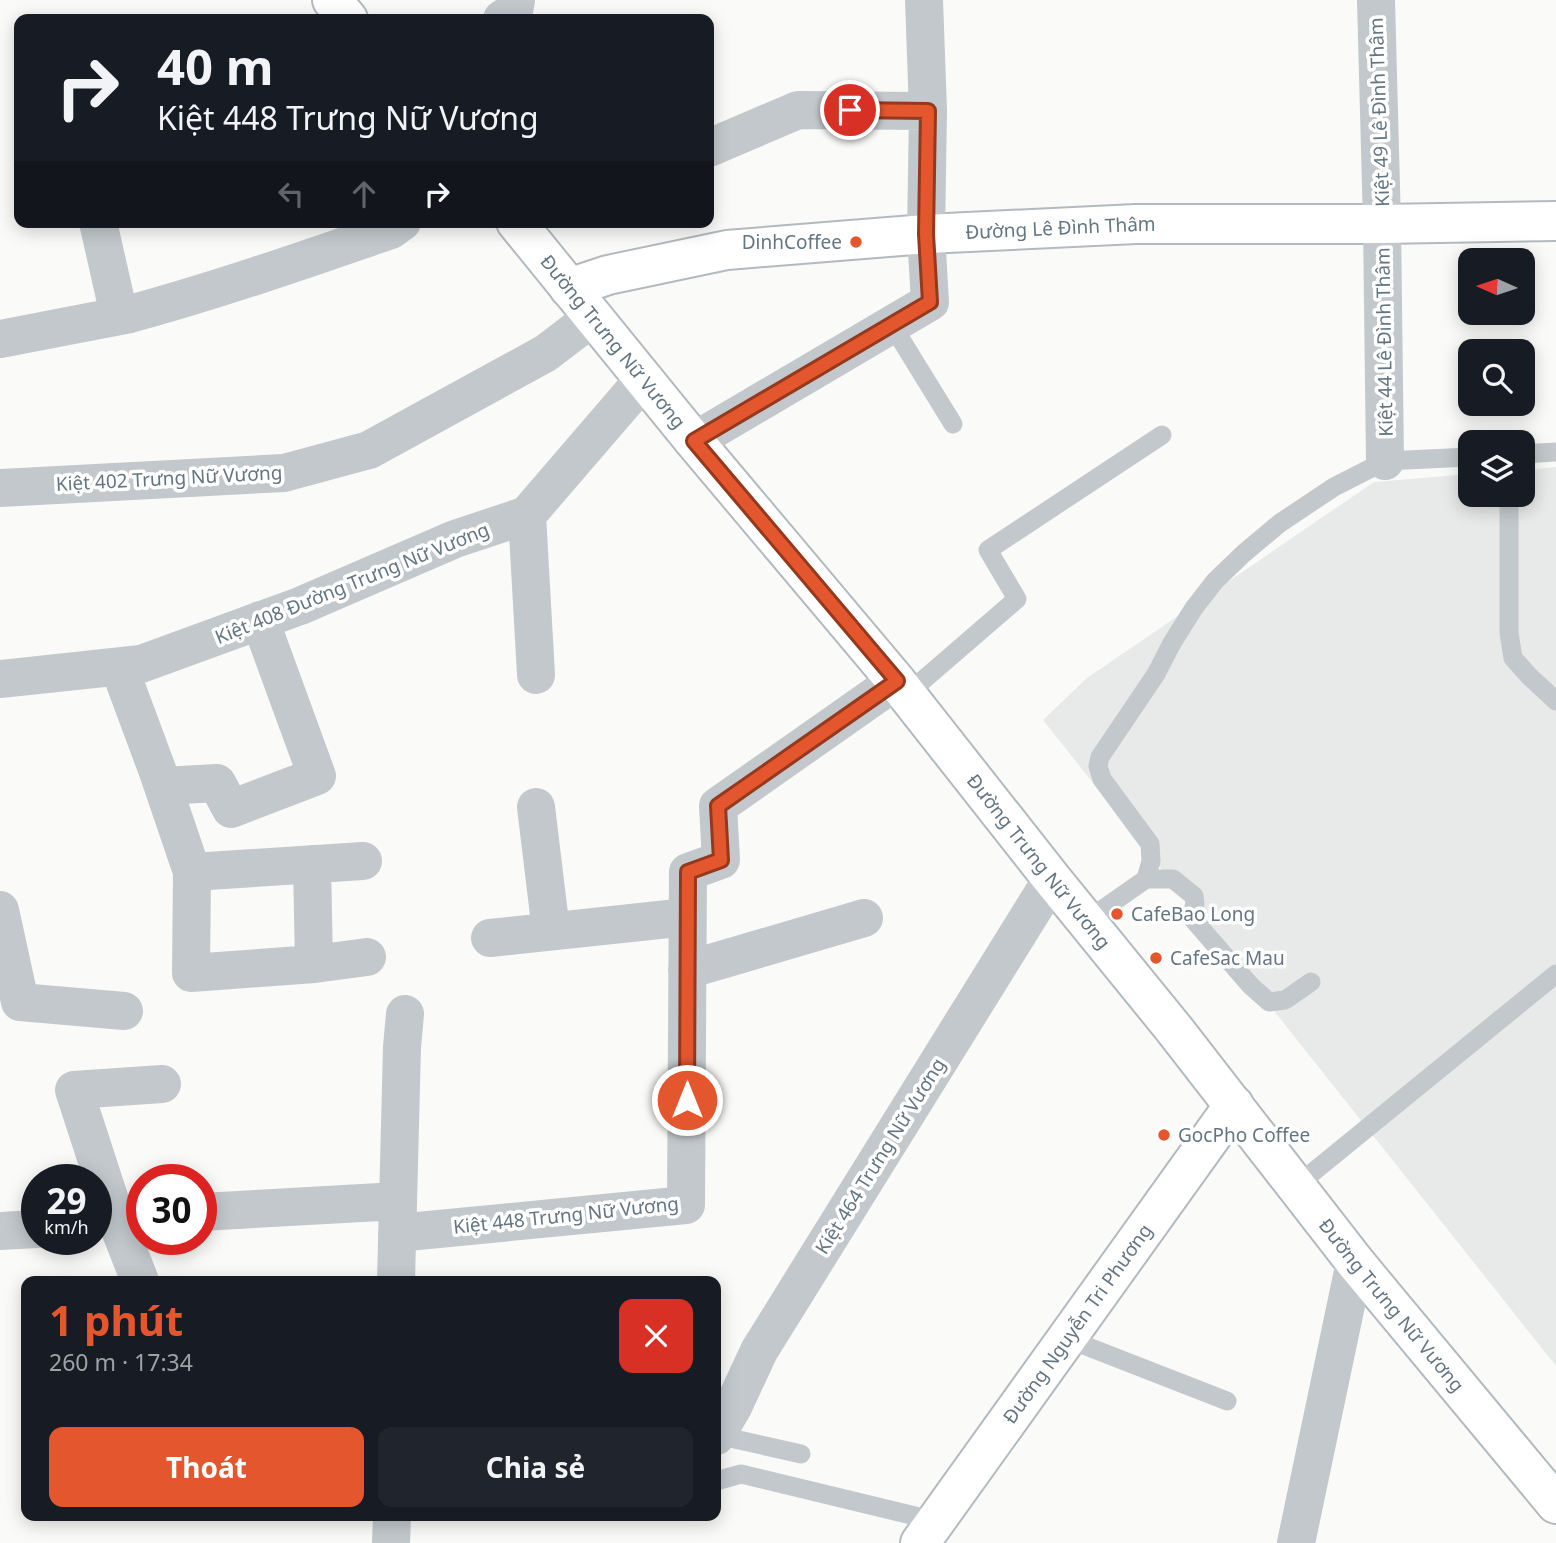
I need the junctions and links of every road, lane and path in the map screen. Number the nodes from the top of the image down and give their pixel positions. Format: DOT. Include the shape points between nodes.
graph roads {
  1 [pos="332,0"];
  2 [pos="924,0"];
  3 [pos="1376,0"];
  4 [pos="344,14"];
  5 [pos="928,111"];
  6 [pos="714,146"];
  7 [pos="1556,221"];
  8 [pos="1382,224"];
  9 [pos="99,228"];
  10 [pos="394,228"];
  11 [pos="521,228"];
  12 [pos="926,234"];
  13 [pos="569,288"];
  14 [pos="130,314"];
  15 [pos="593,317"];
  16 [pos="892,325"];
  17 [pos="0,339"];
  18 [pos="644,379"];
  19 [pos="953,424"];
  20 [pos="1162,435"];
  21 [pos="694,441"];
  22 [pos="1556,452"];
  23 [pos="1535,453"];
  24 [pos="1458,458"];
  25 [pos="1385,461"];
  26 [pos="0,488"];
  27 [pos="1509,507"];
  28 [pos="527,515"];
  29 [pos="260,620"];
  30 [pos="119,667"];
  31 [pos="536,675"];
  32 [pos="0,679"];
  33 [pos="902,688"];
  34 [pos="1556,701"];
  35 [pos="163,786"];
  36 [pos="536,807"];
  37 [pos="363,860"];
  38 [pos="312,864"];
  39 [pos="192,872"];
  40 [pos="1052,879"];
  41 [pos="1146,879"];
  42 [pos="0,910"];
  43 [pos="687,917"];
  44 [pos="864,918"];
  45 [pos="1086,921"];
  46 [pos="551,932"];
  47 [pos="490,938"];
  48 [pos="367,957"];
  49 [pos="314,964"];
  50 [pos="687,970"];
  51 [pos="1556,974"];
  52 [pos="1311,982"];
  53 [pos="124,1011"];
  54 [pos="405,1014"];
  55 [pos="162,1084"];
  56 [pos="1234,1105"];
  57 [pos="1296,1186"];
  58 [pos="217,1212"];
  59 [pos="398,1217"];
  60 [pos="118,1222"];
  61 [pos="21,1230"];
  62 [pos="0,1231"];
  63 [pos="1355,1262"];
  64 [pos="138,1276"];
  65 [pos="396,1276"];
  66 [pos="1068,1339"];
  67 [pos="1227,1401"];
  68 [pos="721,1429"];
  69 [pos="721,1437"];
  70 [pos="802,1454"];
  71 [pos="721,1480"];
  72 [pos="1556,1504"];
  73 [pos="392,1521"];
  74 [pos="928,1532"];
  75 [pos="391,1543"];
  76 [pos="1296,1543"];
  1 -- 4 [label="main road"];
  2 -- 5 [label="street"];
  3 -- 8 [label="street, Kiệt 49 Lê Đình Thâm"];
  5 -- 6 [label="street" via="798,110"];
  5 -- 12 [label="street"];
  7 -- 8 [label="main road, Đường Lê Đình Thâm"];
  8 -- 12 [label="main road, Đường Lê Đình Thâm" via="1136,224"];
  8 -- 25 [label="street, Kiệt 44 Lê Đình Thâm"];
  9 -- 14 [label="street" via="117,306"];
  10 -- 14 [label="street" via="292,265"];
  11 -- 13 [label="main road, Đường Trưng Nữ Vương"];
  12 -- 13 [label="main road, Đường Lê Đình Thâm" via="727,250 608,275"];
  12 -- 16 [label="street" via="930,302"];
  13 -- 15 [label="main road, Đường Trưng Nữ Vương"];
  14 -- 17 [label="street"];
  15 -- 18 [label="main road, Đường Trưng Nữ Vương"];
  15 -- 26 [label="street, Kiệt 402 Trưng Nữ Vương" via="546,353 369,450 284,473"];
  16 -- 19 [label="lane"];
  16 -- 21 [label="street"];
  18 -- 21 [label="main road, Đường Trưng Nữ Vương"];
  18 -- 28 [label="street"];
  20 -- 33 [label="lane" via="988,550 1017,599"];
  21 -- 33 [label="main road, Đường Trưng Nữ Vương"];
  22 -- 23 [label="lane"];
  24 -- 25 [label="lane"];
  25 -- 41 [label="lane" via="1280,523 1215,581 1100,757 1102,779 1150,844"];
  27 -- 34 [label="lane" via="1513,658"];
  28 -- 29 [label="street, Kiệt 408 Đường Trưng Nữ Vương" via="455,539"];
  28 -- 31 [label="street"];
  29 -- 30 [label="street, Kiệt 408 Đường Trưng Nữ Vương" via="141,664"];
  29 -- 35 [label="street" via="317,776 231,809 217,783"];
  30 -- 32 [label="street, Kiệt 408 Đường Trưng Nữ Vương"];
  30 -- 35 [label="street"];
  33 -- 40 [label="main road, Đường Trưng Nữ Vương"];
  33 -- 43 [label="street, Kiệt 448 Trưng Nữ Vương" via="718,806 721,860 688,872"];
  35 -- 39 [label="street"];
  36 -- 46 [label="street"];
  37 -- 38 [label="street"];
  38 -- 39 [label="street"];
  38 -- 49 [label="street"];
  39 -- 49 [label="street" via="191,972"];
  40 -- 45 [label="main road, Đường Trưng Nữ Vương"];
  40 -- 68 [label="street, Kiệt 464 Trưng Nữ Vương" via="759,1351"];
  41 -- 45 [label="lane"];
  41 -- 52 [label="lane" via="1173,878 1194,896 1191,917 1269,1002 1285,1000"];
  42 -- 53 [label="street" via="20,1002"];
  43 -- 46 [label="street"];
  43 -- 50 [label="street, Kiệt 448 Trưng Nữ Vương"];
  44 -- 50 [label="street"];
  45 -- 56 [label="main road, Đường Trưng Nữ Vương"];
  46 -- 47 [label="street"];
  48 -- 49 [label="street"];
  50 -- 59 [label="street, Kiệt 448 Trưng Nữ Vương" via="687,1205"];
  51 -- 57 [label="lane"];
  54 -- 59 [label="street"];
  55 -- 60 [label="street" via="74,1090"];
  56 -- 57 [label="main road, Đường Trưng Nữ Vương"];
  56 -- 66 [label="main road, Đường Nguyễn Tri Phương"];
  57 -- 63 [label="main road, Đường Trưng Nữ Vương"];
  58 -- 59 [label="street"];
  59 -- 65 [label="street"];
  60 -- 64 [label="street"];
  61 -- 62 [label="street"];
  63 -- 72 [label="main road, Đường Trưng Nữ Vương"];
  63 -- 76 [label="street"];
  66 -- 67 [label="lane"];
  66 -- 74 [label="main road, Đường Nguyễn Tri Phương"];
  69 -- 70 [label="lane"];
  71 -- 74 [label="lane" via="741,1474"];
  73 -- 75 [label="street"];
}
